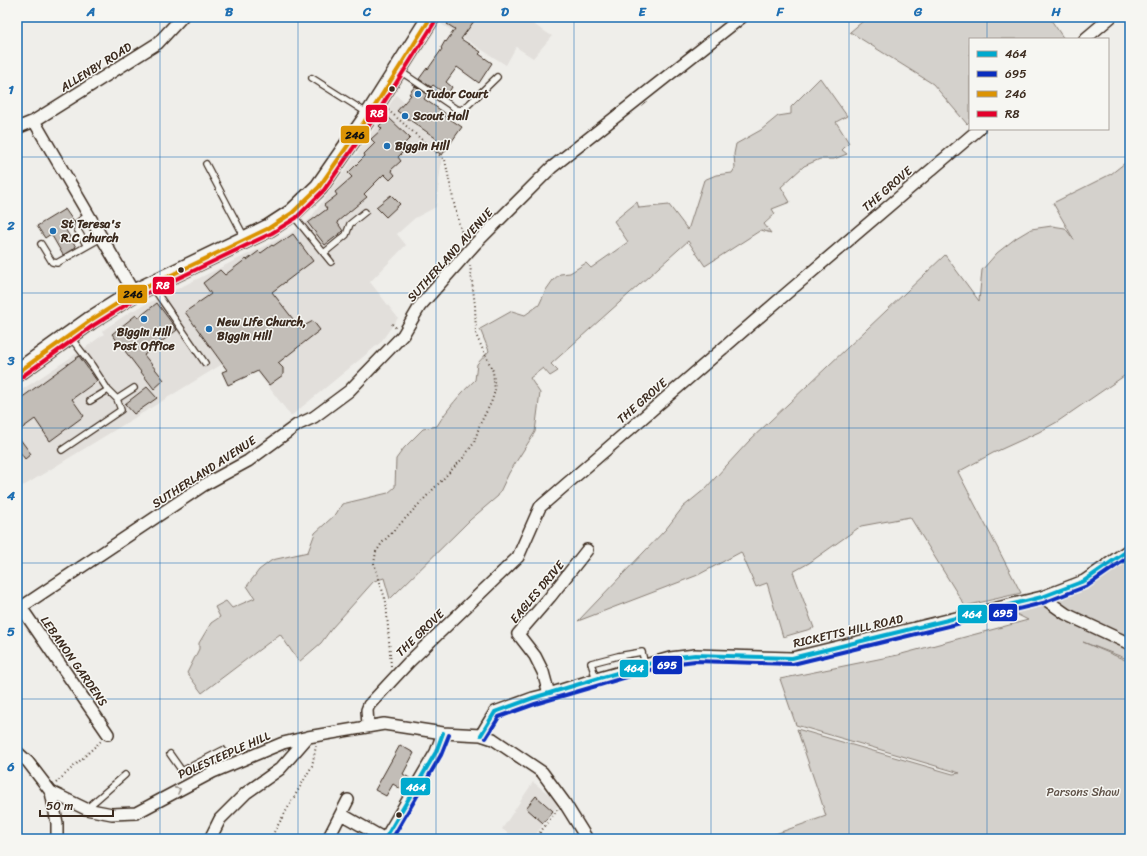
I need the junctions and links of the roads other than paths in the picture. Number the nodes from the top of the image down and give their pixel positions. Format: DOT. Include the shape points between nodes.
graph roads {
  1 [pos="182,17"];
  2 [pos="431,17"];
  3 [pos="742,17"];
  4 [pos="1111,17"];
  5 [pos="1086,38"];
  6 [pos="398,69"];
  7 [pos="497,77"];
  8 [pos="312,78"];
  9 [pos="369,115"];
  10 [pos="34,121"];
  11 [pos="17,128"];
  12 [pos="978,130"];
  13 [pos="206,164"];
  14 [pos="365,212"];
  15 [pos="292,213"];
  16 [pos="88,215"];
  17 [pos="102,238"];
  18 [pos="245,239"];
  19 [pos="41,244"];
  20 [pos="87,246"];
  21 [pos="324,253"];
  22 [pos="331,262"];
  23 [pos="152,285"];
  24 [pos="134,293"];
  25 [pos="69,336"];
  26 [pos="205,363"];
  27 [pos="17,373"];
  28 [pos="134,388"];
  29 [pos="108,390"];
  30 [pos="118,399"];
  31 [pos="90,401"];
  32 [pos="62,450"];
  33 [pos="1130,549"];
  34 [pos="588,550"];
  35 [pos="1042,597"];
  36 [pos="18,607"];
  37 [pos="1130,644"];
  38 [pos="645,665"];
  39 [pos="596,679"];
  40 [pos="549,694"];
  41 [pos="368,726"];
  42 [pos="443,733"];
  43 [pos="108,734"];
  44 [pos="481,735"];
  45 [pos="313,736"];
  46 [pos="223,750"];
  47 [pos="17,752"];
  48 [pos="170,754"];
  49 [pos="206,759"];
  50 [pos="213,772"];
  51 [pos="125,775"];
  52 [pos="50,791"];
  53 [pos="348,800"];
  54 [pos="86,809"];
  55 [pos="341,814"];
  56 [pos="58,839"];
  57 [pos="210,839"];
  58 [pos="328,839"];
  59 [pos="385,839"];
  60 [pos="587,839"];
  1 -- 10 [label="street, ALLENBY ROAD" via="158,43"];
  2 -- 6 [label="main road"];
  3 -- 36 [label="street, SUTHERLAND AVENUE" via="550,168 468,252 420,306 403,335 349,391 248,461 204,485"];
  4 -- 5 [label="street"];
  6 -- 7 [label="lane" via="456,109 462,110"];
  6 -- 9 [label="main road"];
  8 -- 9 [label="lane"];
  9 -- 15 [label="main road" via="319,187"];
  10 -- 11 [label="street, ALLENBY ROAD"];
  10 -- 16 [label="street"];
  12 -- 41 [label="street, THE GROVE" via="540,507 518,557 409,662 369,705"];
  13 -- 18 [label="lane"];
  14 -- 21 [label="lane" via="350,224 346,235"];
  15 -- 18 [label="main road"];
  15 -- 21 [label="lane"];
  16 -- 17 [label="street"];
  16 -- 20 [label="lane" via="76,226"];
  17 -- 20 [label="lane"];
  17 -- 24 [label="street"];
  18 -- 23 [label="main road"];
  19 -- 20 [label="lane" via="55,263"];
  21 -- 22 [label="lane"];
  23 -- 24 [label="main road"];
  23 -- 26 [label="lane"];
  24 -- 25 [label="main road"];
  25 -- 27 [label="main road"];
  25 -- 29 [label="lane"];
  28 -- 30 [label="lane"];
  29 -- 30 [label="lane"];
  29 -- 31 [label="lane"];
  30 -- 32 [label="lane" via="121,410"];
  33 -- 35 [label="street, RICKETTS HILL ROAD" via="1084,581"];
  34 -- 40 [label="street, EAGLES DRIVE" via="518,634 535,656"];
  35 -- 37 [label="street" via="1066,614"];
  35 -- 38 [label="street, RICKETTS HILL ROAD" via="792,658 695,655"];
  36 -- 43 [label="street, LEBANON GARDENS"];
  38 -- 39 [label="street, RICKETTS HILL ROAD"];
  38 -- 39 [label="lane" via="642,652 591,663"];
  39 -- 40 [label="street, RICKETTS HILL ROAD"];
  40 -- 44 [label="street, RICKETTS HILL ROAD" via="495,712"];
  41 -- 42 [label="street, POLESTEEPLE HILL" via="384,724"];
  41 -- 45 [label="street, POLESTEEPLE HILL"];
  42 -- 44 [label="street, POLESTEEPLE HILL"];
  42 -- 59 [label="street" via="436,752"];
  44 -- 60 [label="street" via="542,772"];
  45 -- 50 [label="street, POLESTEEPLE HILL" via="283,743"];
  45 -- 57 [label="street" via="280,769 246,793 220,819"];
  46 -- 49 [label="lane"];
  47 -- 52 [label="street, POLESTEEPLE HILL"];
  48 -- 49 [label="lane" via="182,771"];
  49 -- 50 [label="lane"];
  54 -- 50 [label="street, POLESTEEPLE HILL, one-way" via="112,814 136,812"];
  51 -- 54 [label="lane"];
  52 -- 54 [label="street, POLESTEEPLE HILL"];
  52 -- 56 [label="street" via="58,823"];
  53 -- 55 [label="street"];
  55 -- 58 [label="street"];
  55 -- 59 [label="street"];
}
